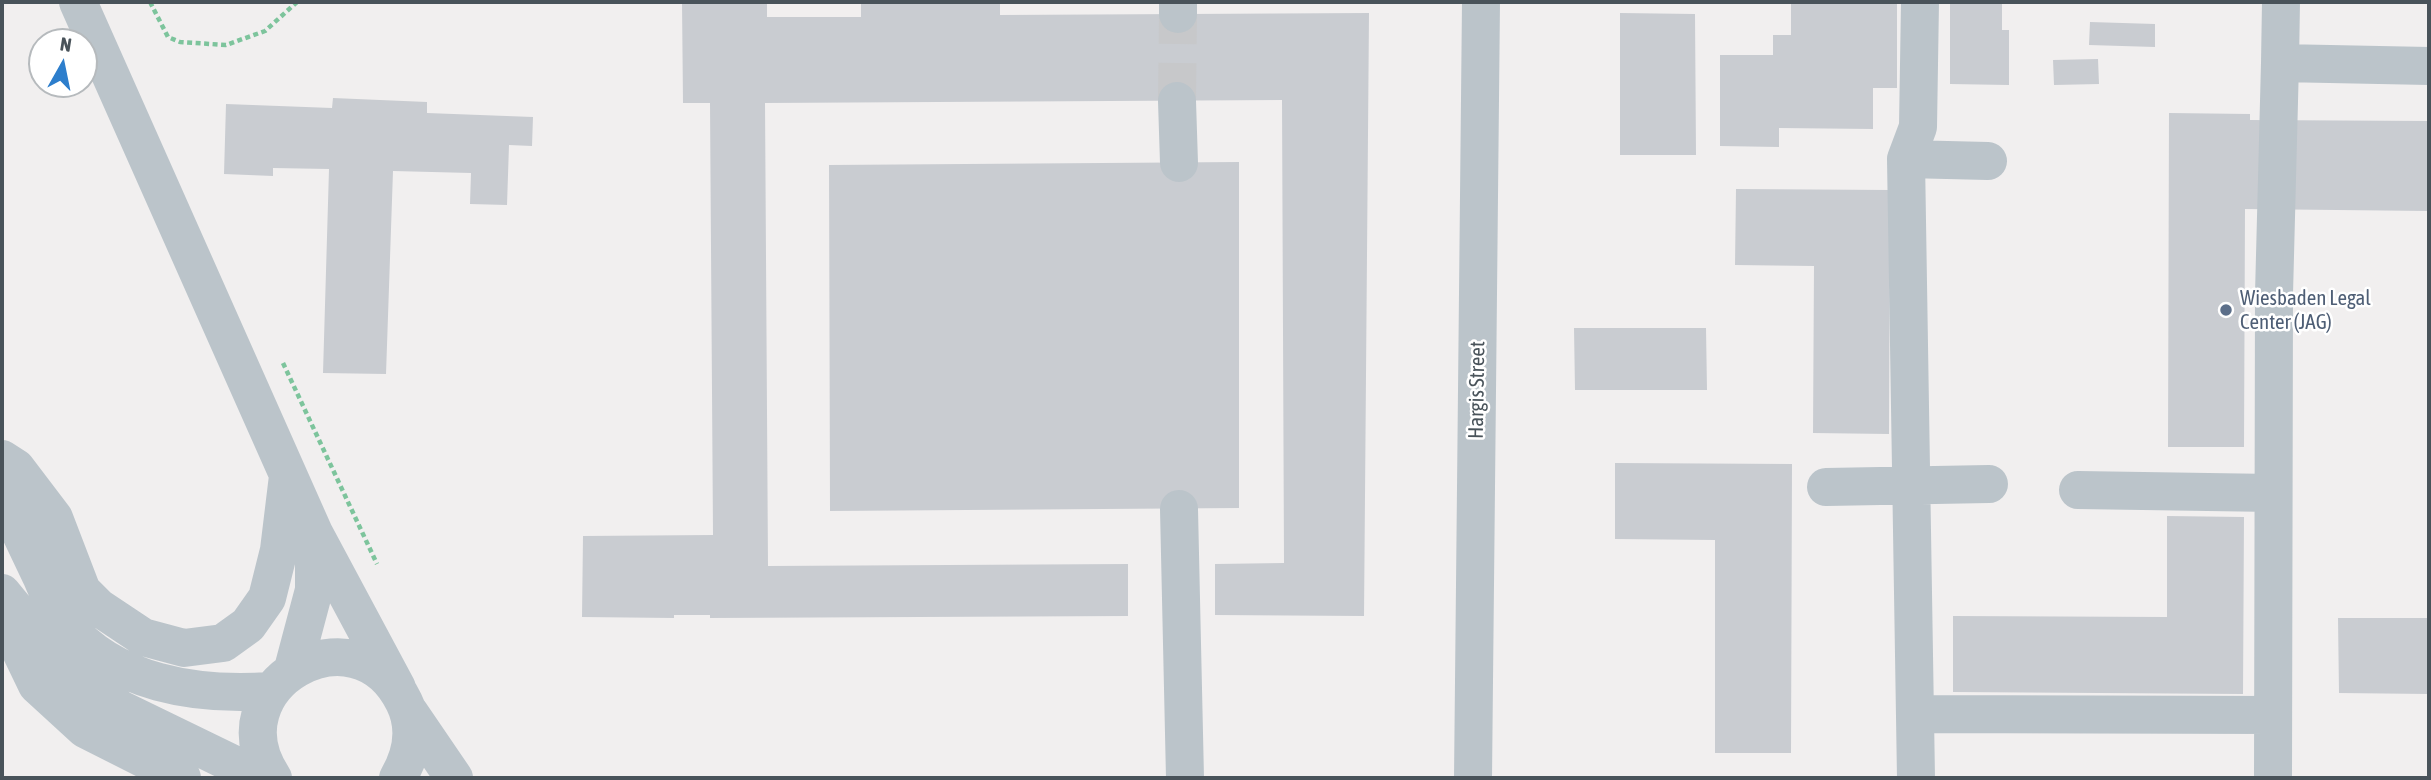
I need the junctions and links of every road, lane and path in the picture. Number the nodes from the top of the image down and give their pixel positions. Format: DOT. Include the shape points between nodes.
graph roads {
  1 [pos="78,2"];
  2 [pos="150,2"];
  3 [pos="297,2"];
  4 [pos="1481,2"];
  5 [pos="1920,2"];
  6 [pos="2281,2"];
  7 [pos="2280,63"];
  8 [pos="2429,66"];
  9 [pos="1177,101"];
  10 [pos="1906,159"];
  11 [pos="1988,161"];
  12 [pos="1179,163"];
  13 [pos="2,459"];
  14 [pos="288,476"];
  15 [pos="1989,484"];
  16 [pos="1911,486"];
  17 [pos="1826,487"];
  18 [pos="2078,490"];
  19 [pos="2,494"];
  20 [pos="2273,494"];
  21 [pos="1179,509"];
  22 [pos="314,533"];
  23 [pos="2,593"];
  24 [pos="2,611"];
  25 [pos="281,680"];
  26 [pos="403,700"];
  27 [pos="1915,714"];
  28 [pos="2273,715"];
  29 [pos="182,778"];
  30 [pos="262,778"];
  31 [pos="272,778"];
  32 [pos="398,778"];
  33 [pos="454,778"];
  34 [pos="1185,778"];
  35 [pos="1473,778"];
  36 [pos="1916,778"];
  37 [pos="2273,778"];
  1 -- 14 [label="street"];
  2 -- 3 [label="path" via="168,37 226,45 265,31"];
  4 -- 35 [label="street, Hargis Street"];
  5 -- 10 [label="street" via="1918,127"];
  6 -- 7 [label="street"];
  7 -- 8 [label="street"];
  7 -- 20 [label="street"];
  9 -- 12 [label="street"];
  10 -- 11 [label="street"];
  10 -- 16 [label="street"];
  13 -- 14 [label="street" via="16,468 54,518 82,590 98,607 144,637 184,648 223,643 248,625 267,598 279,550"];
  14 -- 22 [label="street"];
  15 -- 16 [label="street"];
  16 -- 17 [label="street"];
  16 -- 27 [label="street"];
  18 -- 20 [label="street"];
  19 -- 25 [label="street" via="64,622 87,646 120,668 166,685 211,692"];
  20 -- 28 [label="street"];
  21 -- 34 [label="street"];
  22 -- 25 [label="street" via="314,590"];
  22 -- 26 [label="street"];
  23 -- 30 [label="street" via="66,671 120,709"];
  24 -- 29 [label="street" via="37,685 85,729"];
  25 -- 26 [label="street" via="314,659 337,656 360,660 381,672"];
  25 -- 31 [label="street" via="260,714 257,739"];
  26 -- 32 [label="street" via="412,736 408,761"];
  26 -- 33 [label="street"];
  27 -- 28 [label="street"];
  27 -- 36 [label="street"];
  28 -- 37 [label="street"];
}
